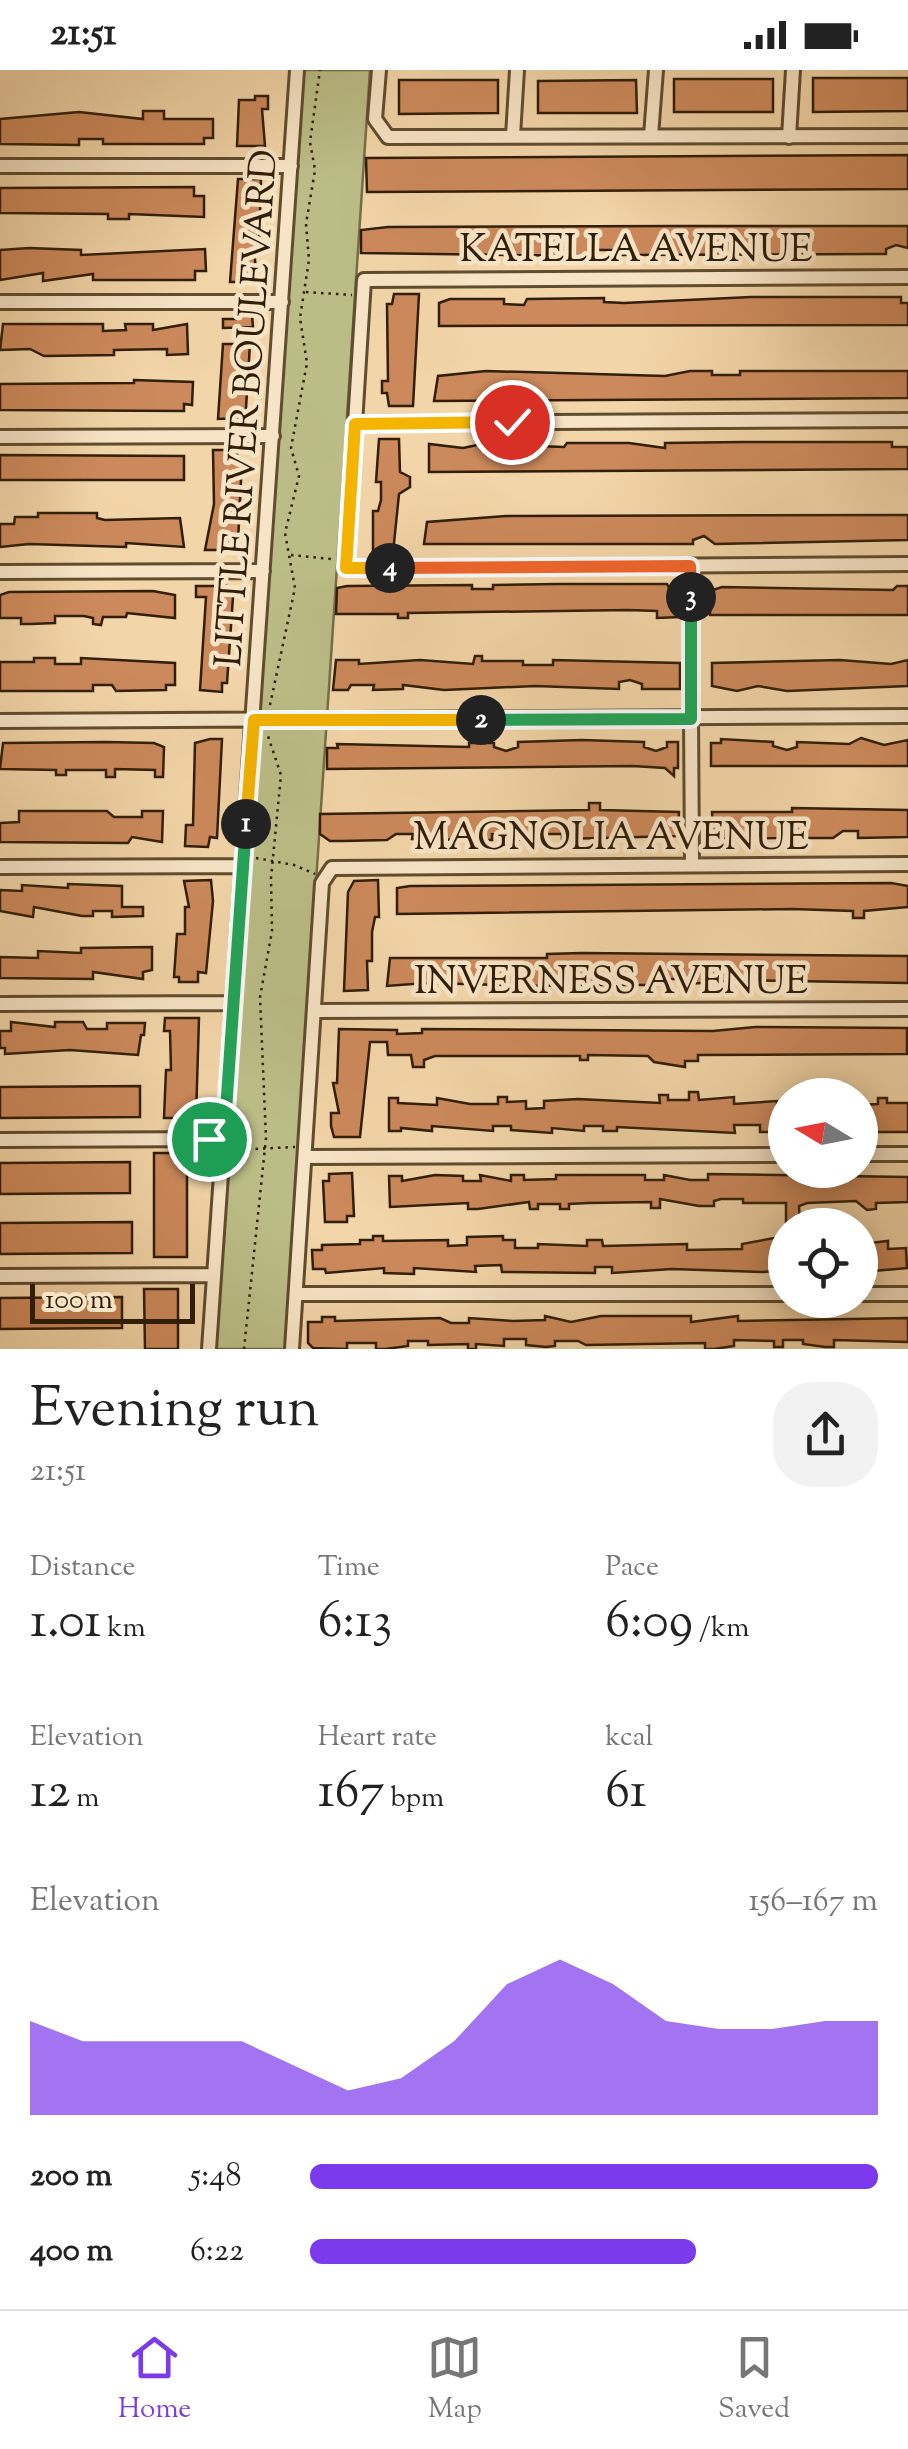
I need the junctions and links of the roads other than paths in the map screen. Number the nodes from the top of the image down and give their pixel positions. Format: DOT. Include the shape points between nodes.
graph roads {
  1 [pos="297,70"];
  2 [pos="379,70"];
  3 [pos="518,70"];
  4 [pos="656,70"];
  5 [pos="793,70"];
  6 [pos="513,136"];
  7 [pos="651,136"];
  8 [pos="788,136"];
  9 [pos="908,136"];
  10 [pos="0,166"];
  11 [pos="291,166"];
  12 [pos="908,277"];
  13 [pos="0,302"];
  14 [pos="282,302"];
  15 [pos="908,420"];
  16 [pos="355,424"];
  17 [pos="272,436"];
  18 [pos="0,437"];
  19 [pos="908,564"];
  20 [pos="690,566"];
  21 [pos="263,571"];
  22 [pos="0,572"];
  23 [pos="908,716"];
  24 [pos="691,719"];
  25 [pos="254,720"];
  26 [pos="0,721"];
  27 [pos="247,862"];
  28 [pos="908,864"];
  29 [pos="692,865"];
  30 [pos="0,867"];
  31 [pos="232,1002"];
  32 [pos="0,1004"];
  33 [pos="908,1009"];
  34 [pos="314,1012"];
  35 [pos="0,1140"];
  36 [pos="229,1145"];
  37 [pos="302,1152"];
  38 [pos="878,1154"];
  39 [pos="908,1154"];
  40 [pos="768,1155"];
  41 [pos="0,1276"];
  42 [pos="213,1276"];
  43 [pos="297,1294"];
  44 [pos="768,1294"];
  45 [pos="878,1294"];
  46 [pos="908,1294"];
  47 [pos="209,1349"];
  48 [pos="292,1349"];
  1 -- 11 [label="street, LITTLE RIVER BOULEVARD"];
  2 -- 6 [label="street" via="375,119 388,136"];
  3 -- 6 [label="street"];
  4 -- 7 [label="street"];
  5 -- 8 [label="street"];
  6 -- 7 [label="street"];
  7 -- 8 [label="street"];
  8 -- 9 [label="street"];
  10 -- 11 [label="street"];
  11 -- 14 [label="street, LITTLE RIVER BOULEVARD"];
  12 -- 16 [label="street, KATELLA AVENUE" via="364,280"];
  13 -- 14 [label="street"];
  14 -- 17 [label="street, LITTLE RIVER BOULEVARD"];
  15 -- 16 [label="street"];
  16 -- 20 [label="street" via="340,564"];
  17 -- 18 [label="street"];
  17 -- 21 [label="street, LITTLE RIVER BOULEVARD"];
  19 -- 20 [label="street"];
  20 -- 24 [label="street"];
  21 -- 22 [label="street"];
  21 -- 25 [label="street, LITTLE RIVER BOULEVARD"];
  23 -- 24 [label="street"];
  24 -- 25 [label="street"];
  24 -- 29 [label="street"];
  25 -- 26 [label="street"];
  25 -- 27 [label="street, LITTLE RIVER BOULEVARD"];
  27 -- 30 [label="street"];
  27 -- 31 [label="street, LITTLE RIVER BOULEVARD"];
  28 -- 29 [label="street, MAGNOLIA AVENUE"];
  29 -- 34 [label="street, MAGNOLIA AVENUE" via="332,868 318,878"];
  31 -- 32 [label="street"];
  31 -- 36 [label="street, LITTLE RIVER BOULEVARD"];
  33 -- 34 [label="street, INVERNESS AVENUE"];
  34 -- 37 [label="street"];
  35 -- 36 [label="street"];
  36 -- 42 [label="street, LITTLE RIVER BOULEVARD"];
  37 -- 40 [label="street"];
  37 -- 43 [label="street"];
  38 -- 39 [label="street"];
  41 -- 42 [label="street"];
  42 -- 47 [label="street, LITTLE RIVER BOULEVARD"];
  43 -- 44 [label="street"];
  43 -- 48 [label="street"];
  45 -- 46 [label="street"];
}
